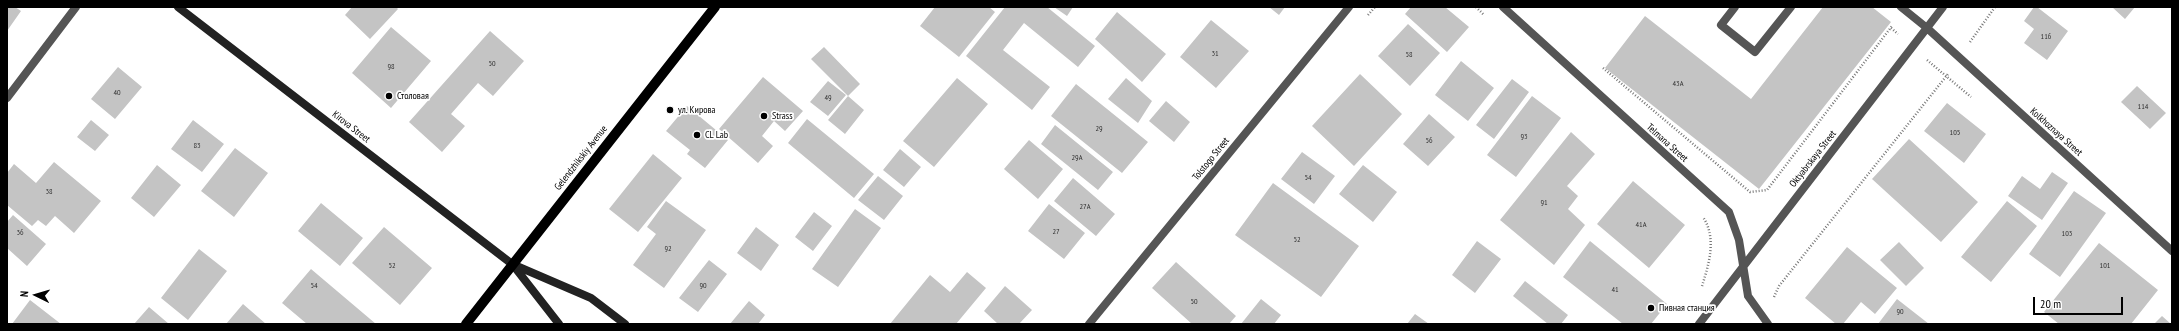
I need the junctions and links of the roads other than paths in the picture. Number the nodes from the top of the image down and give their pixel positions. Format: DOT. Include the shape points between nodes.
graph roads {
  1 [pos="76,7"];
  2 [pos="178,7"];
  3 [pos="715,7"];
  4 [pos="1349,7"];
  5 [pos="1503,7"];
  6 [pos="1735,7"];
  7 [pos="1791,7"];
  8 [pos="1943,7"];
  9 [pos="1903,9"];
  10 [pos="1927,28"];
  11 [pos="7,98"];
  12 [pos="2172,251"];
  13 [pos="512,264"];
  14 [pos="1743,266"];
  15 [pos="1765,322"];
  16 [pos="466,324"];
  17 [pos="559,324"];
  18 [pos="625,324"];
  19 [pos="1089,324"];
  20 [pos="1699,324"];
  1 -- 11 [label="street"];
  2 -- 13 [label="main road, Kirova Street"];
  3 -- 13 [label="main road, Gelendzhikskiy Avenue"];
  4 -- 19 [label="street, Tolstogo Street"];
  5 -- 14 [label="street, Telmana Street" via="1729,212 1739,240"];
  6 -- 7 [label="street" via="1721,25 1755,52"];
  8 -- 10 [label="street, Oktyabrskaya Street"];
  9 -- 10 [label="street, Kolkhoznaya Street"];
  10 -- 12 [label="street, Kolkhoznaya Street"];
  10 -- 14 [label="street, Oktyabrskaya Street"];
  13 -- 16 [label="main road, Gelendzhikskiy Avenue"];
  13 -- 17 [label="main road, Kirova Street"];
  13 -- 18 [label="main road, Kirova Street" via="592,298"];
  14 -- 15 [label="street, Telmana Street" via="1748,296"];
  14 -- 20 [label="street, Oktyabrskaya Street"];
}
